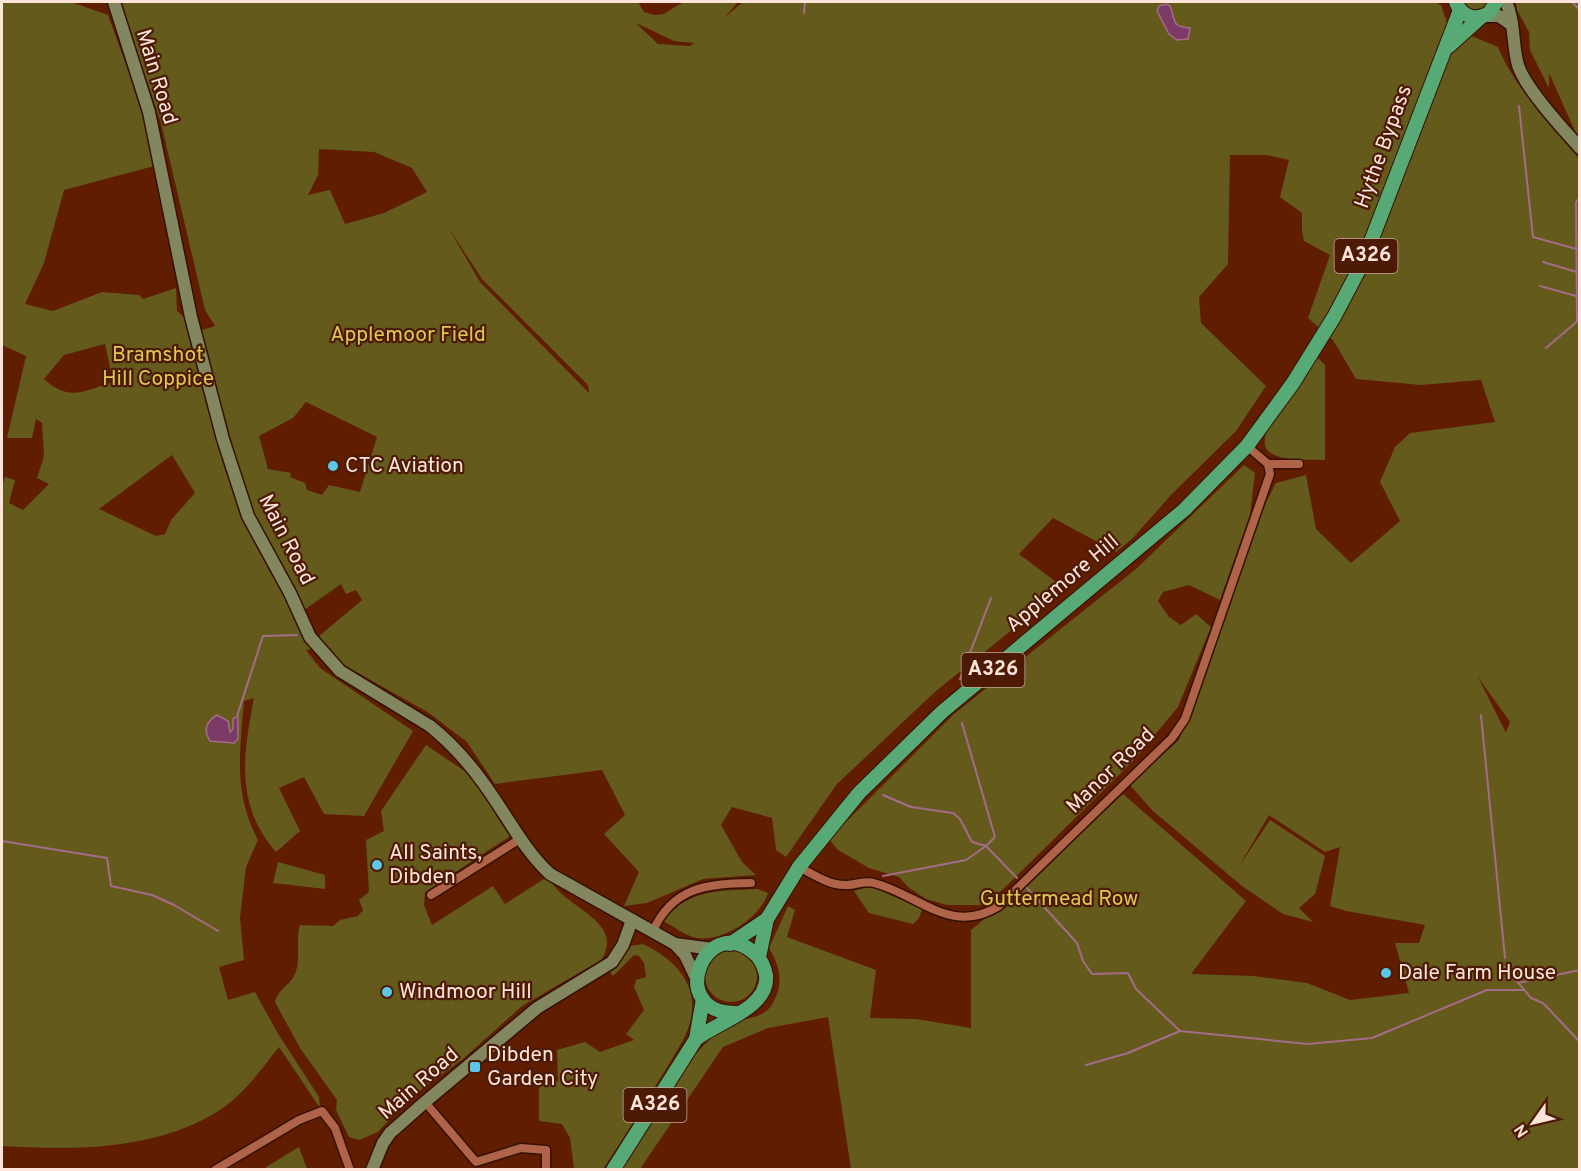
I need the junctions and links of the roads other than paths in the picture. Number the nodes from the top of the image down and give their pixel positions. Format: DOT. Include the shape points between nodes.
graph roads {
  1 [pos="114,2"];
  2 [pos="1496,2"];
  3 [pos="1506,2"];
  4 [pos="1457,4"];
  5 [pos="1483,16"];
  6 [pos="1512,26"];
  7 [pos="1448,46"];
  8 [pos="1580,148"];
  9 [pos="1246,446"];
  10 [pos="1268,464"];
  11 [pos="1299,464"];
  12 [pos="520,839"];
  13 [pos="799,867"];
  14 [pos="751,883"];
  15 [pos="431,895"];
  16 [pos="767,919"];
  17 [pos="632,920"];
  18 [pos="653,931"];
  19 [pos="675,944"];
  20 [pos="730,944"];
  21 [pos="713,949"];
  22 [pos="759,957"];
  23 [pos="697,980"];
  24 [pos="703,999"];
  25 [pos="737,1013"];
  26 [pos="696,1039"];
  27 [pos="425,1102"];
  28 [pos="215,1170"];
  29 [pos="350,1170"];
  30 [pos="372,1170"];
  31 [pos="546,1170"];
  32 [pos="613,1170"];
  1 -- 12 [label="street, Main Road" via="149,112 196,339 248,516 291,592 310,637 340,671 443,737 483,783"];
  2 -- 5 [label="main road, Hythe Bypass"];
  3 -- 6 [label="street"];
  4 -- 5 [label="main road" via="1470,17"];
  4 -- 7 [label="main road, Hythe Bypass / A326"];
  5 -- 6 [label="street" via="1503,18"];
  5 -- 7 [label="main road, Hythe Bypass / A326"];
  6 -- 8 [label="street" via="1522,75"];
  7 -- 9 [label="main road, Hythe Bypass / A326" via="1431,81 1363,262 1293,383"];
  9 -- 10 [label="street"];
  9 -- 13 [label="main road, Applemore Hill / A326" via="1184,510 942,712 859,792"];
  10 -- 11 [label="street"];
  10 -- 13 [label="street, Manor Road" via="1270,474 1185,718 1172,738 999,906 983,916 949,915 884,886 870,882 846,886"];
  12 -- 15 [label="street"];
  12 -- 17 [label="street, Main Road" via="550,874"];
  13 -- 16 [label="main road, Applemore Hill / A326"];
  14 -- 18 [label="street" via="709,886 674,900 659,915"];
  16 -- 20 [label="main road, Applemore Hill / A326"];
  16 -- 22 [label="main road, Applemore Hill / A326"];
  17 -- 18 [label="street, Main Road"];
  17 -- 27 [label="street, Main Road" via="618,954 604,969 552,997"];
  18 -- 19 [label="street, Main Road"];
  19 -- 21 [label="street, Main Road"];
  19 -- 23 [label="street, Main Road"];
  20 -- 21 [label="main road"];
  20 -- 22 [label="main road" via="741,945"];
  21 -- 23 [label="main road" via="701,962"];
  22 -- 25 [label="main road" via="765,968 764,992 748,1009"];
  23 -- 24 [label="main road"];
  24 -- 25 [label="main road" via="718,1011"];
  24 -- 26 [label="main road, A326"];
  25 -- 26 [label="main road, A326"];
  26 -- 32 [label="main road, A326"];
  27 -- 30 [label="street, Main Road" via="390,1133"];
  27 -- 31 [label="street" via="476,1162 521,1148 546,1150"];
  28 -- 29 [label="street" via="299,1120 322,1111 335,1128"];
}
